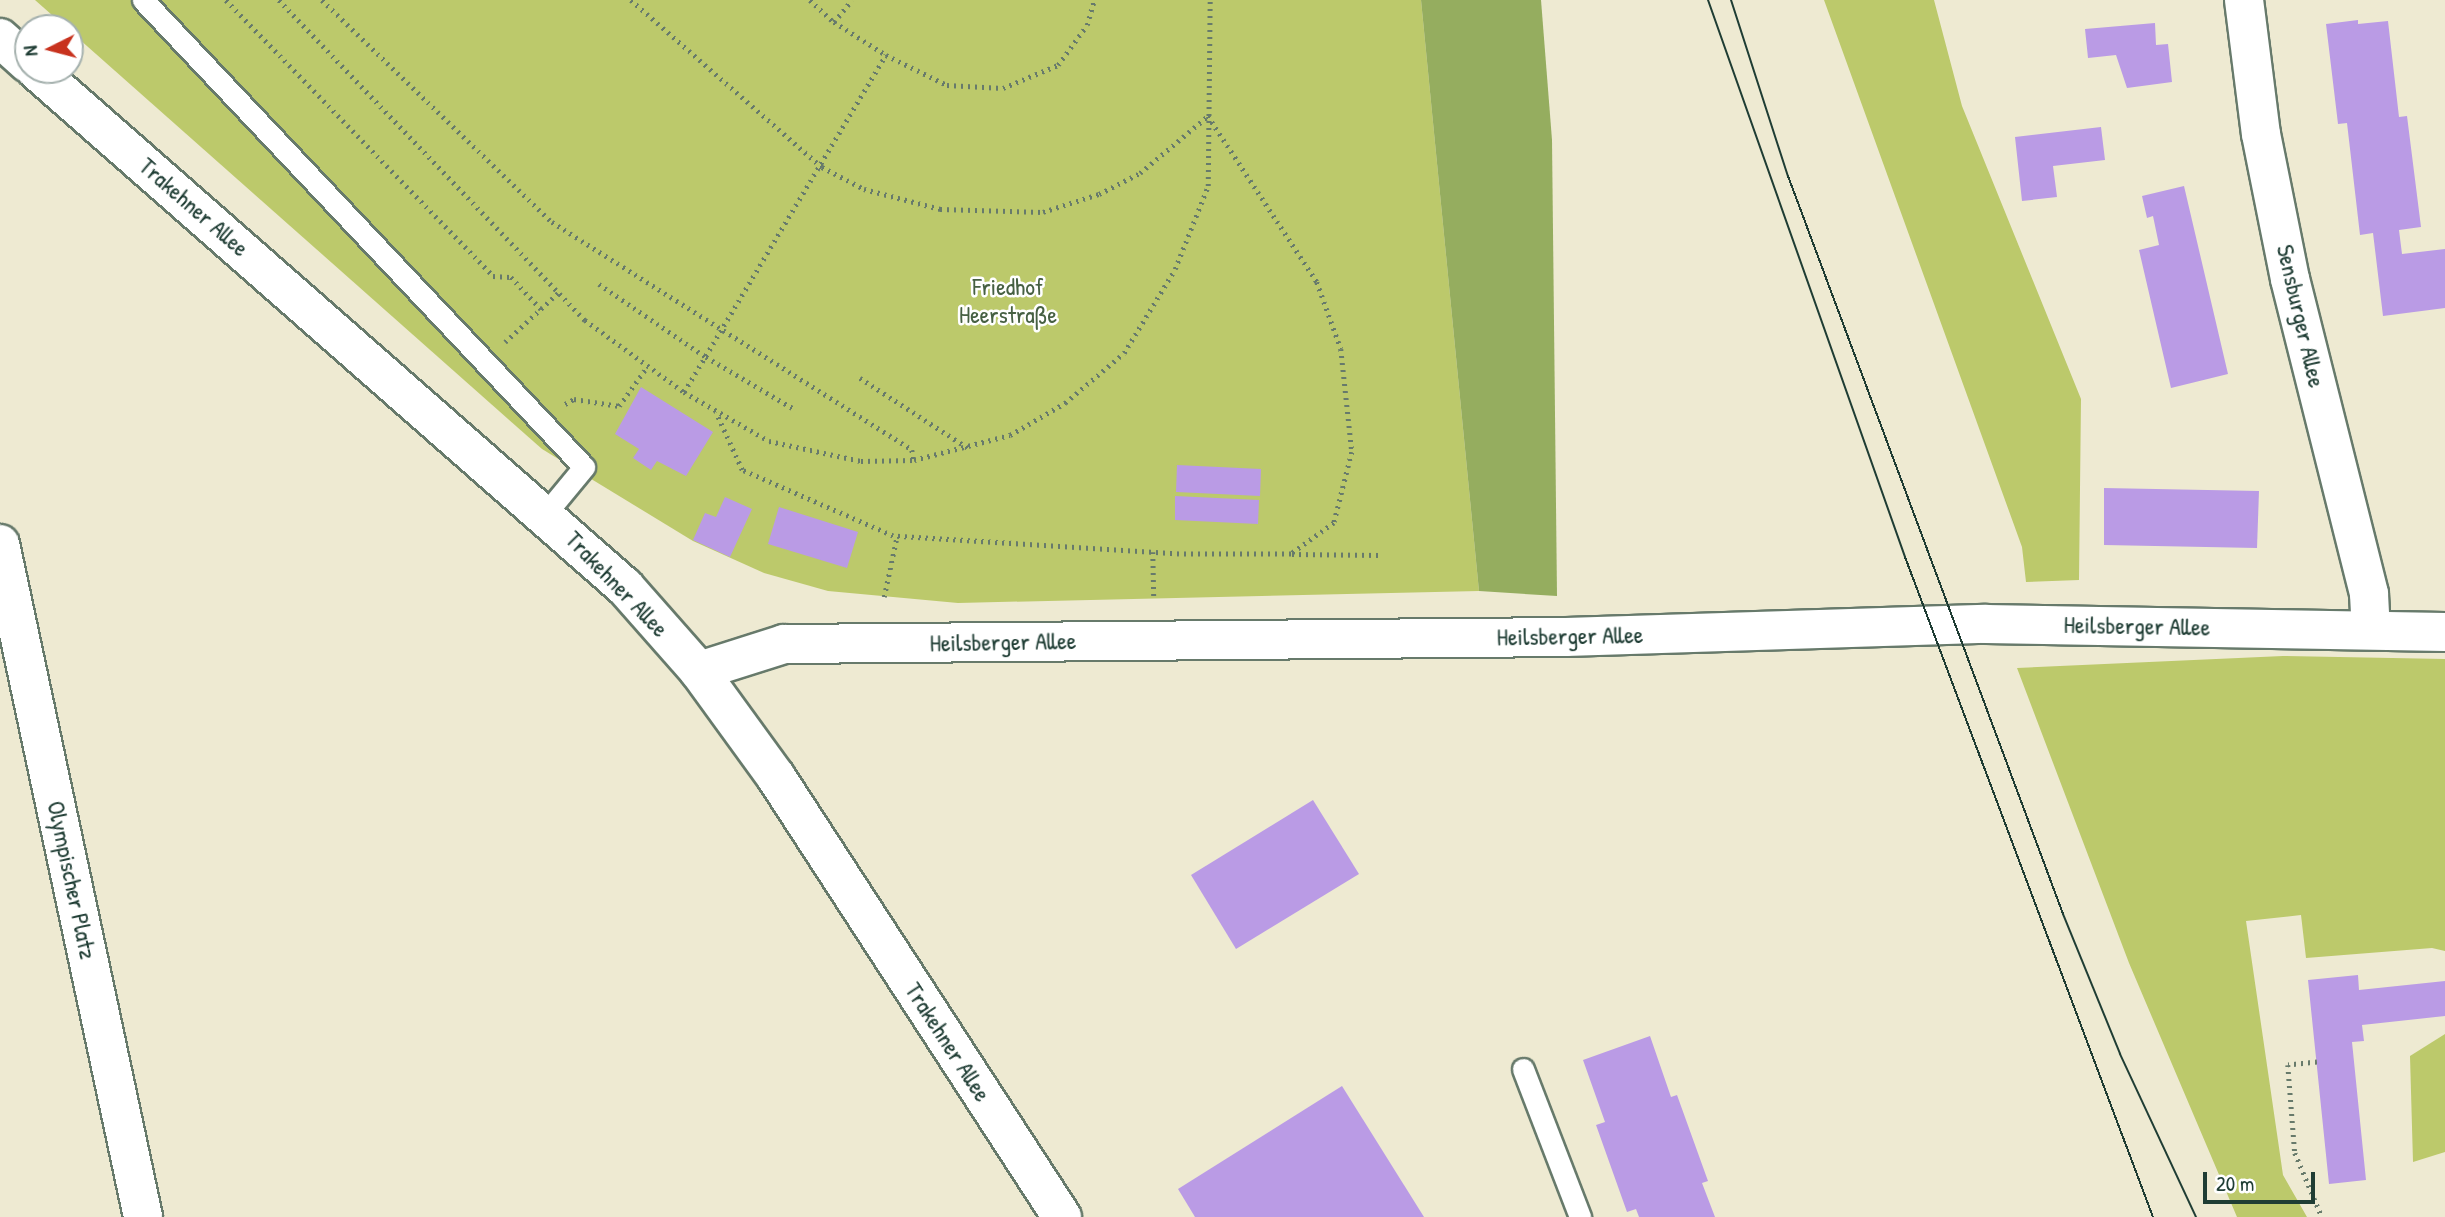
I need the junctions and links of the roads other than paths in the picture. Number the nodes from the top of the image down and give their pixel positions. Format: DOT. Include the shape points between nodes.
graph roads {
  1 [pos="143,0"];
  2 [pos="2244,0"];
  3 [pos="0,38"];
  4 [pos="14,50"];
  5 [pos="52,84"];
  6 [pos="546,513"];
  7 [pos="0,544"];
  8 [pos="2371,629"];
  9 [pos="2445,632"];
  10 [pos="699,671"];
  11 [pos="1523,1069"];
  12 [pos="143,1217"];
  13 [pos="1062,1217"];
  14 [pos="1580,1217"];
  1 -- 6 [label="lane" via="584,467"];
  2 -- 8 [label="street, Sensburger Allee" via="2266,160 2290,279 2370,594"];
  3 -- 4 [label="street"];
  5 -- 6 [label="street, Trakehner Allee"];
  6 -- 10 [label="street, Trakehner Allee" via="625,587"];
  7 -- 12 [label="street, Olympischer Platz"];
  8 -- 9 [label="street, Heilsberger Allee"];
  8 -- 10 [label="street, Heilsberger Allee" via="1986,624 1566,637 784,644"];
  10 -- 13 [label="street, Trakehner Allee" via="776,776"];
  11 -- 14 [label="lane"];
}
